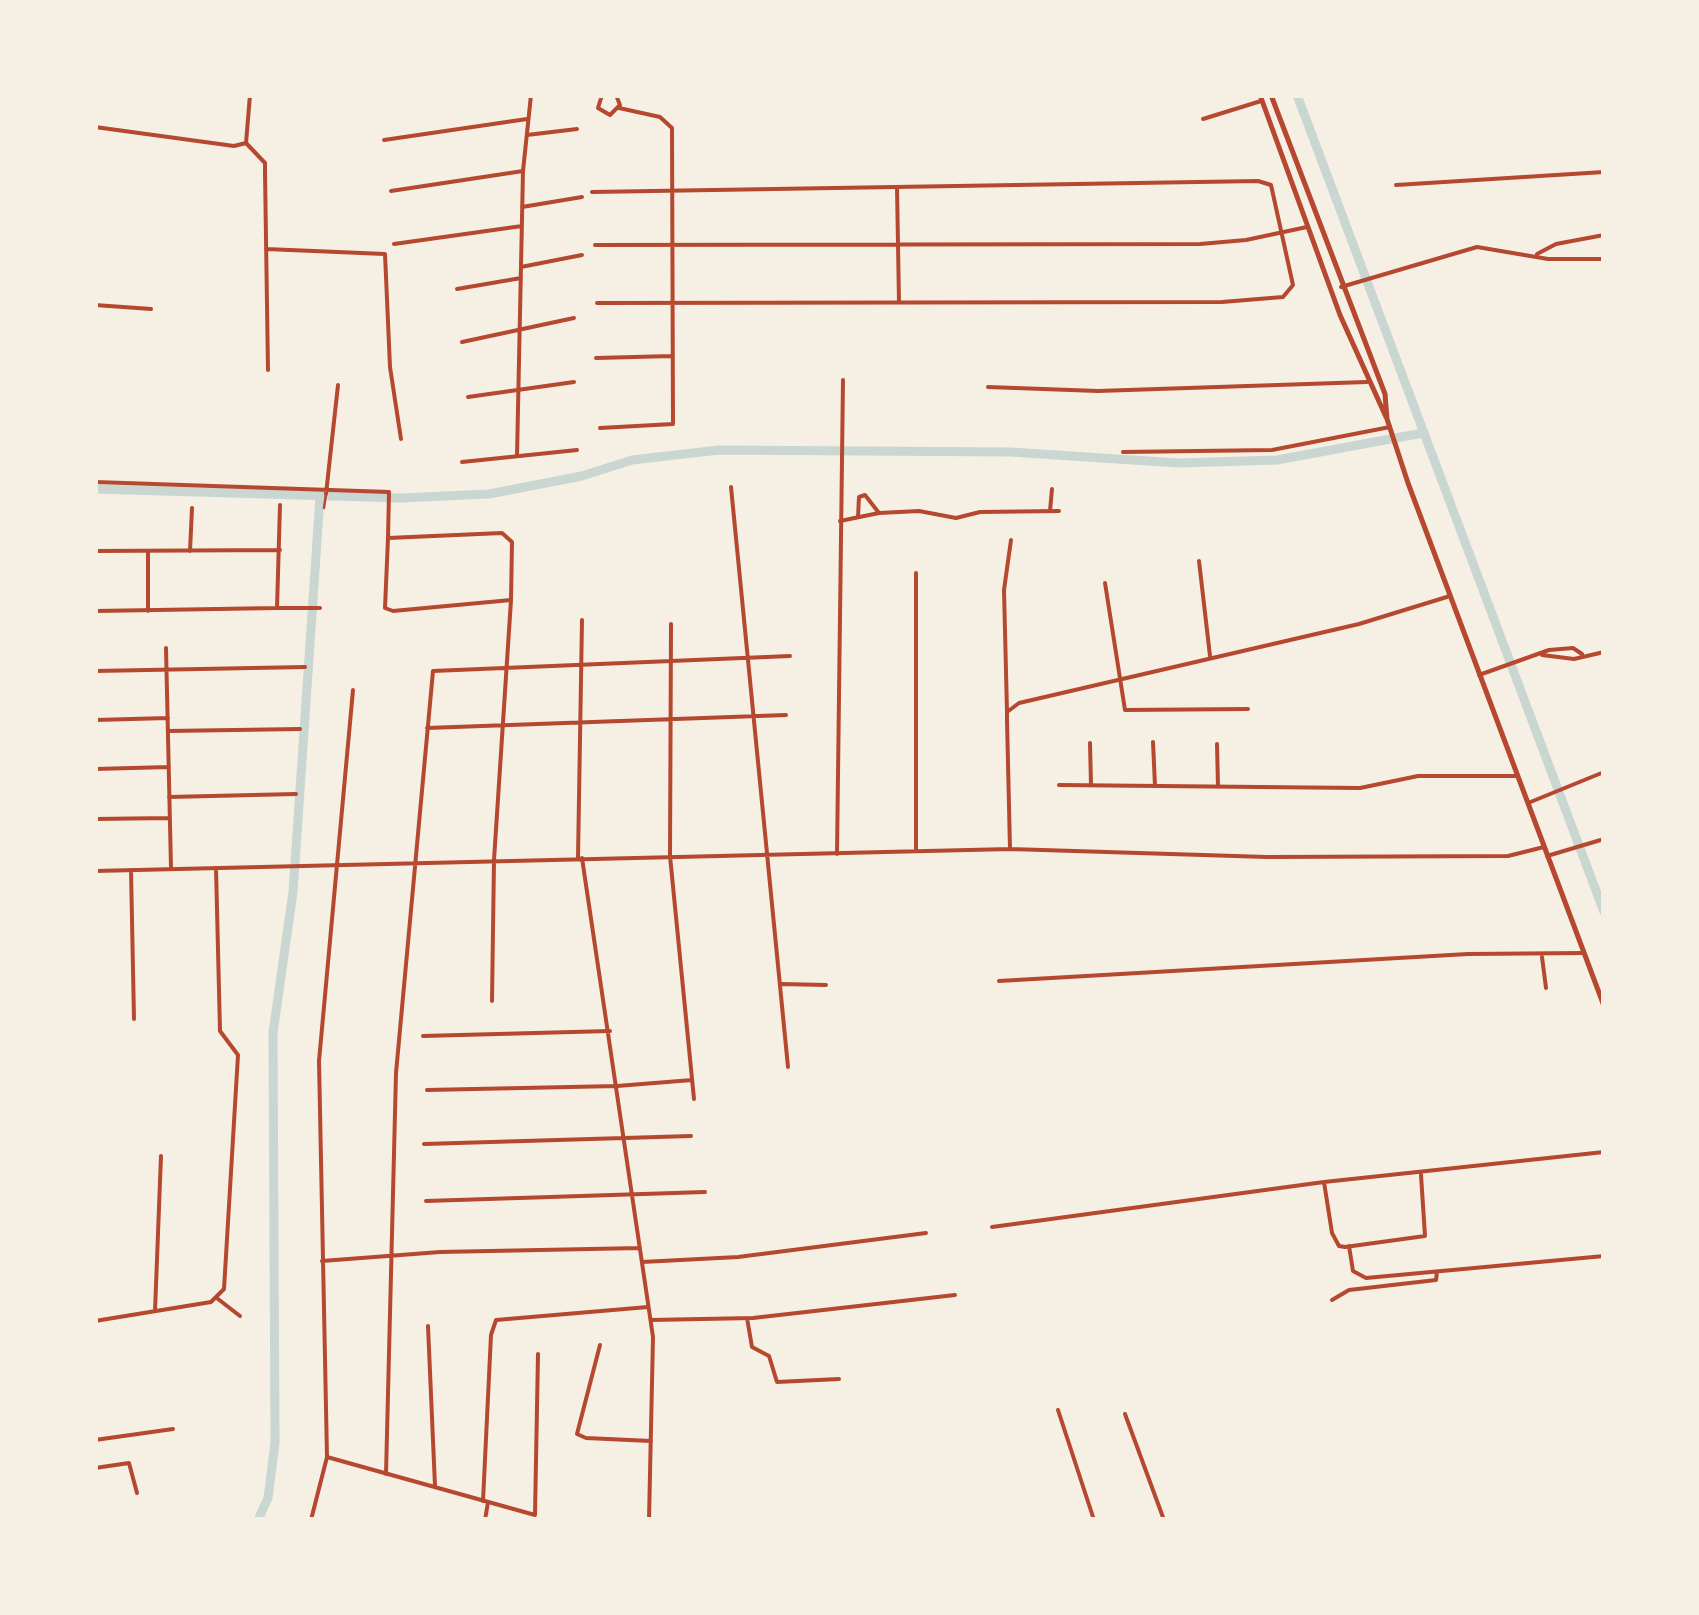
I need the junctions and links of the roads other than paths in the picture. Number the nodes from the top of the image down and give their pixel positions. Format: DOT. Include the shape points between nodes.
graph roads {
  1 [pos="250,95"];
  2 [pos="531,95"];
  3 [pos="602,95"];
  4 [pos="616,95"];
  5 [pos="1271,95"];
  6 [pos="1261,98"];
  7 [pos="619,108"];
  8 [pos="528,119"];
  9 [pos="1203,119"];
  10 [pos="95,127"];
  11 [pos="578,129"];
  12 [pos="527,135"];
  13 [pos="384,140"];
  14 [pos="246,142"];
  15 [pos="523,171"];
  16 [pos="1604,172"];
  17 [pos="1396,185"];
  18 [pos="898,187"];
  19 [pos="390,190"];
  20 [pos="672,190"];
  21 [pos="592,192"];
  22 [pos="582,197"];
  23 [pos="522,207"];
  24 [pos="522,226"];
  25 [pos="1307,227"];
  26 [pos="1284,234"];
  27 [pos="1604,234"];
  28 [pos="394,244"];
  29 [pos="898,244"];
  30 [pos="594,245"];
  31 [pos="672,245"];
  32 [pos="266,249"];
  33 [pos="1537,254"];
  34 [pos="582,255"];
  35 [pos="1604,259"];
  36 [pos="521,267"];
  37 [pos="521,278"];
  38 [pos="1341,287"];
  39 [pos="457,289"];
  40 [pos="596,302"];
  41 [pos="672,302"];
  42 [pos="898,302"];
  43 [pos="95,305"];
  44 [pos="151,309"];
  45 [pos="574,318"];
  46 [pos="520,330"];
  47 [pos="462,342"];
  48 [pos="672,356"];
  49 [pos="596,358"];
  50 [pos="268,370"];
  51 [pos="843,380"];
  52 [pos="574,382"];
  53 [pos="1367,382"];
  54 [pos="338,385"];
  55 [pos="988,387"];
  56 [pos="518,390"];
  57 [pos="468,398"];
  58 [pos="1390,427"];
  59 [pos="600,428"];
  60 [pos="401,440"];
  61 [pos="577,450"];
  62 [pos="1123,452"];
  63 [pos="517,456"];
  64 [pos="462,462"];
  65 [pos="95,482"];
  66 [pos="731,488"];
  67 [pos="1052,489"];
  68 [pos="326,493"];
  69 [pos="280,505"];
  70 [pos="192,508"];
  71 [pos="324,508"];
  72 [pos="1050,511"];
  73 [pos="1059,511"];
  74 [pos="879,512"];
  75 [pos="858,516"];
  76 [pos="840,522"];
  77 [pos="388,538"];
  78 [pos="1011,540"];
  79 [pos="280,550"];
  80 [pos="95,551"];
  81 [pos="148,551"];
  82 [pos="190,551"];
  83 [pos="1198,561"];
  84 [pos="916,573"];
  85 [pos="1105,582"];
  86 [pos="1450,596"];
  87 [pos="511,600"];
  88 [pos="277,608"];
  89 [pos="316,608"];
  90 [pos="95,611"];
  91 [pos="148,611"];
  92 [pos="582,620"];
  93 [pos="671,624"];
  94 [pos="166,648"];
  95 [pos="1604,652"];
  96 [pos="1582,654"];
  97 [pos="1542,655"];
  98 [pos="790,656"];
  99 [pos="1210,656"];
  100 [pos="748,658"];
  101 [pos="671,660"];
  102 [pos="582,665"];
  103 [pos="305,668"];
  104 [pos="507,668"];
  105 [pos="166,670"];
  106 [pos="95,671"];
  107 [pos="1479,675"];
  108 [pos="1118,680"];
  109 [pos="354,690"];
  110 [pos="1248,710"];
  111 [pos="1007,712"];
  112 [pos="752,715"];
  113 [pos="786,715"];
  114 [pos="670,716"];
  115 [pos="168,718"];
  116 [pos="95,720"];
  117 [pos="581,722"];
  118 [pos="504,725"];
  119 [pos="427,728"];
  120 [pos="300,729"];
  121 [pos="168,731"];
  122 [pos="1153,742"];
  123 [pos="1090,743"];
  124 [pos="1217,744"];
  125 [pos="169,768"];
  126 [pos="95,770"];
  127 [pos="1604,772"];
  128 [pos="1517,776"];
  129 [pos="1060,785"];
  130 [pos="1091,786"];
  131 [pos="1155,786"];
  132 [pos="1218,787"];
  133 [pos="296,794"];
  134 [pos="169,797"];
  135 [pos="1528,803"];
  136 [pos="170,818"];
  137 [pos="95,819"];
  138 [pos="1604,839"];
  139 [pos="1544,848"];
  140 [pos="1010,850"];
  141 [pos="916,851"];
  142 [pos="767,854"];
  143 [pos="837,854"];
  144 [pos="670,856"];
  145 [pos="1548,856"];
  146 [pos="580,858"];
  147 [pos="494,860"];
  148 [pos="417,862"];
  149 [pos="338,864"];
  150 [pos="216,868"];
  151 [pos="171,869"];
  152 [pos="95,870"];
  153 [pos="131,870"];
  154 [pos="1584,953"];
  155 [pos="1542,957"];
  156 [pos="998,981"];
  157 [pos="782,984"];
  158 [pos="1600,984"];
  159 [pos="826,985"];
  160 [pos="1546,988"];
  161 [pos="492,1000"];
  162 [pos="1604,1006"];
  163 [pos="134,1018"];
  164 [pos="610,1031"];
  165 [pos="423,1036"];
  166 [pos="788,1066"];
  167 [pos="692,1080"];
  168 [pos="617,1086"];
  169 [pos="428,1090"];
  170 [pos="694,1100"];
  171 [pos="691,1136"];
  172 [pos="624,1139"];
  173 [pos="424,1144"];
  174 [pos="1604,1152"];
  175 [pos="161,1156"];
  176 [pos="1420,1173"];
  177 [pos="1324,1182"];
  178 [pos="705,1192"];
  179 [pos="633,1194"];
  180 [pos="426,1201"];
  181 [pos="992,1227"];
  182 [pos="926,1232"];
  183 [pos="1349,1246"];
  184 [pos="640,1248"];
  185 [pos="1604,1256"];
  186 [pos="390,1258"];
  187 [pos="322,1261"];
  188 [pos="642,1262"];
  189 [pos="1437,1272"];
  190 [pos="955,1295"];
  191 [pos="218,1299"];
  192 [pos="1332,1300"];
  193 [pos="649,1307"];
  194 [pos="155,1311"];
  195 [pos="240,1316"];
  196 [pos="747,1318"];
  197 [pos="652,1320"];
  198 [pos="95,1321"];
  199 [pos="428,1326"];
  200 [pos="600,1346"];
  201 [pos="538,1354"];
  202 [pos="839,1379"];
  203 [pos="1058,1410"];
  204 [pos="1125,1414"];
  205 [pos="173,1428"];
  206 [pos="95,1440"];
  207 [pos="651,1441"];
  208 [pos="327,1457"];
  209 [pos="95,1468"];
  210 [pos="386,1474"];
  211 [pos="435,1487"];
  212 [pos="137,1493"];
  213 [pos="486,1501"];
  214 [pos="311,1520"];
  215 [pos="486,1520"];
  216 [pos="649,1520"];
  217 [pos="1094,1520"];
  218 [pos="1164,1520"];
  1 -- 14 [label="street"];
  2 -- 8 [label="street"];
  3 -- 7 [label="street" via="601,112"];
  4 -- 7 [label="street"];
  5 -- 38 [label="main road"];
  6 -- 9 [label="street"];
  6 -- 25 [label="main road"];
  7 -- 20 [label="street" via="660,117 672,128"];
  8 -- 12 [label="street"];
  8 -- 13 [label="street"];
  10 -- 14 [label="street" via="234,146"];
  11 -- 12 [label="street"];
  12 -- 15 [label="street"];
  14 -- 32 [label="street" via="264,163"];
  15 -- 19 [label="street"];
  15 -- 23 [label="street"];
  16 -- 17 [label="street"];
  18 -- 20 [label="street"];
  18 -- 26 [label="street" via="1258,181 1270,185"];
  18 -- 29 [label="street"];
  20 -- 21 [label="street"];
  20 -- 31 [label="street"];
  22 -- 23 [label="street"];
  23 -- 24 [label="street"];
  24 -- 28 [label="street"];
  24 -- 36 [label="street"];
  25 -- 26 [label="street"];
  25 -- 53 [label="main road"];
  26 -- 29 [label="street" via="1200,244"];
  26 -- 42 [label="street" via="1293,285 1283,297"];
  27 -- 33 [label="street"];
  29 -- 31 [label="street"];
  29 -- 42 [label="street"];
  30 -- 31 [label="street"];
  31 -- 41 [label="street"];
  32 -- 50 [label="street"];
  32 -- 60 [label="street" via="385,254"];
  33 -- 35 [label="street"];
  33 -- 38 [label="street" via="1477,247"];
  34 -- 36 [label="street"];
  36 -- 37 [label="street"];
  37 -- 39 [label="street"];
  37 -- 46 [label="street"];
  38 -- 58 [label="main road" via="1385,394"];
  40 -- 41 [label="street"];
  41 -- 42 [label="street"];
  41 -- 48 [label="street"];
  43 -- 44 [label="street"];
  45 -- 46 [label="street"];
  46 -- 47 [label="street"];
  46 -- 56 [label="street"];
  48 -- 49 [label="street"];
  48 -- 59 [label="street" via="673,424"];
  51 -- 76 [label="street"];
  52 -- 56 [label="street"];
  53 -- 55 [label="street" via="1098,391"];
  53 -- 58 [label="main road"];
  54 -- 68 [label="street"];
  56 -- 57 [label="street"];
  56 -- 63 [label="street"];
  58 -- 62 [label="street" via="1307,446"];
  58 -- 86 [label="main road"];
  61 -- 63 [label="street"];
  63 -- 64 [label="street"];
  65 -- 68 [label="street"];
  66 -- 100 [label="street"];
  67 -- 72 [label="street"];
  68 -- 71 [label="street"];
  68 -- 77 [label="street" via="390,497"];
  69 -- 79 [label="street"];
  70 -- 82 [label="street"];
  72 -- 73 [label="street"];
  72 -- 74 [label="street" via="956,518"];
  74 -- 75 [label="street"];
  74 -- 75 [label="street" via="865,495"];
  75 -- 76 [label="street"];
  76 -- 143 [label="street"];
  77 -- 87 [label="street" via="507,533"];
  77 -- 87 [label="street" via="385,608"];
  78 -- 111 [label="street" via="1004,590"];
  79 -- 82 [label="street"];
  79 -- 88 [label="street"];
  80 -- 81 [label="street"];
  81 -- 82 [label="street"];
  81 -- 91 [label="street"];
  83 -- 99 [label="street"];
  84 -- 141 [label="street"];
  85 -- 108 [label="street"];
  86 -- 99 [label="street" via="1359,624"];
  86 -- 107 [label="main road"];
  87 -- 104 [label="street"];
  88 -- 89 [label="street"];
  88 -- 91 [label="street"];
  90 -- 91 [label="street"];
  92 -- 102 [label="street"];
  93 -- 101 [label="street"];
  94 -- 105 [label="street"];
  95 -- 96 [label="street"];
  96 -- 97 [label="street" via="1551,660"];
  96 -- 97 [label="street" via="1573,648"];
  97 -- 107 [label="street"];
  98 -- 100 [label="street"];
  99 -- 108 [label="street"];
  100 -- 101 [label="street"];
  100 -- 112 [label="street"];
  101 -- 102 [label="street"];
  101 -- 114 [label="street"];
  102 -- 104 [label="street"];
  102 -- 117 [label="street"];
  103 -- 105 [label="street"];
  104 -- 118 [label="street"];
  104 -- 119 [label="street" via="432,671"];
  105 -- 106 [label="street"];
  105 -- 115 [label="street"];
  107 -- 128 [label="main road"];
  108 -- 110 [label="street" via="1128,712"];
  108 -- 111 [label="street" via="1019,703"];
  109 -- 149 [label="street"];
  111 -- 140 [label="street"];
  112 -- 113 [label="street"];
  112 -- 114 [label="street"];
  112 -- 142 [label="street"];
  114 -- 117 [label="street"];
  114 -- 144 [label="street"];
  115 -- 116 [label="street"];
  115 -- 121 [label="street"];
  117 -- 118 [label="street"];
  117 -- 146 [label="street"];
  118 -- 119 [label="street"];
  118 -- 147 [label="street"];
  119 -- 148 [label="street"];
  120 -- 121 [label="street"];
  121 -- 125 [label="street"];
  122 -- 131 [label="street"];
  123 -- 130 [label="street"];
  124 -- 132 [label="street"];
  125 -- 126 [label="street"];
  125 -- 134 [label="street"];
  127 -- 135 [label="street"];
  128 -- 132 [label="street" via="1418,776 1360,788"];
  128 -- 135 [label="main road"];
  129 -- 130 [label="street"];
  130 -- 131 [label="street"];
  131 -- 132 [label="street"];
  133 -- 134 [label="street"];
  134 -- 136 [label="street"];
  135 -- 139 [label="main road"];
  136 -- 137 [label="street"];
  136 -- 151 [label="street"];
  138 -- 145 [label="street"];
  139 -- 140 [label="street" via="1508,856 1267,857"];
  139 -- 145 [label="main road"];
  140 -- 141 [label="street"];
  141 -- 143 [label="street"];
  142 -- 143 [label="street"];
  142 -- 144 [label="street"];
  142 -- 157 [label="street"];
  144 -- 146 [label="street"];
  144 -- 167 [label="street"];
  145 -- 154 [label="main road"];
  146 -- 147 [label="street"];
  146 -- 164 [label="street"];
  147 -- 148 [label="street"];
  147 -- 161 [label="street"];
  148 -- 149 [label="street"];
  148 -- 186 [label="street" via="396,1073"];
  149 -- 150 [label="street"];
  149 -- 187 [label="street" via="319,1061"];
  150 -- 151 [label="street"];
  150 -- 191 [label="street" via="220,1032 238,1056 225,1282"];
  151 -- 153 [label="street"];
  152 -- 153 [label="street"];
  153 -- 163 [label="street"];
  154 -- 155 [label="street"];
  154 -- 158 [label="main road"];
  155 -- 156 [label="street" via="1468,954"];
  155 -- 160 [label="street"];
  157 -- 159 [label="street"];
  157 -- 166 [label="street"];
  158 -- 162 [label="main road"];
  164 -- 165 [label="street"];
  164 -- 168 [label="street"];
  167 -- 168 [label="street"];
  167 -- 170 [label="street"];
  168 -- 169 [label="street"];
  168 -- 172 [label="street"];
  171 -- 172 [label="street"];
  172 -- 173 [label="street"];
  172 -- 179 [label="street"];
  174 -- 176 [label="street"];
  175 -- 194 [label="street"];
  176 -- 177 [label="street"];
  176 -- 183 [label="street" via="1425,1236"];
  177 -- 181 [label="street"];
  177 -- 183 [label="street" via="1335,1242"];
  178 -- 179 [label="street"];
  179 -- 180 [label="street"];
  179 -- 184 [label="street"];
  182 -- 188 [label="street" via="738,1258"];
  183 -- 189 [label="street" via="1358,1277"];
  184 -- 186 [label="street"];
  184 -- 188 [label="street"];
  185 -- 189 [label="street"];
  186 -- 187 [label="street"];
  186 -- 210 [label="street"];
  187 -- 208 [label="street"];
  188 -- 193 [label="street"];
  189 -- 192 [label="street" via="1436,1280 1349,1290"];
  190 -- 196 [label="street"];
  191 -- 194 [label="street"];
  191 -- 195 [label="street"];
  193 -- 197 [label="street"];
  193 -- 213 [label="street" via="496,1320"];
  194 -- 198 [label="street"];
  196 -- 197 [label="street"];
  196 -- 202 [label="street" via="752,1347 769,1356 778,1382"];
  197 -- 207 [label="street"];
  199 -- 211 [label="street"];
  200 -- 207 [label="street" via="578,1434"];
  201 -- 213 [label="street" via="535,1514"];
  203 -- 217 [label="street"];
  204 -- 218 [label="street"];
  205 -- 206 [label="street"];
  207 -- 216 [label="street"];
  208 -- 210 [label="street"];
  208 -- 214 [label="street"];
  209 -- 212 [label="street" via="129,1463"];
  210 -- 211 [label="street"];
  211 -- 213 [label="street"];
  213 -- 215 [label="street"];
}
